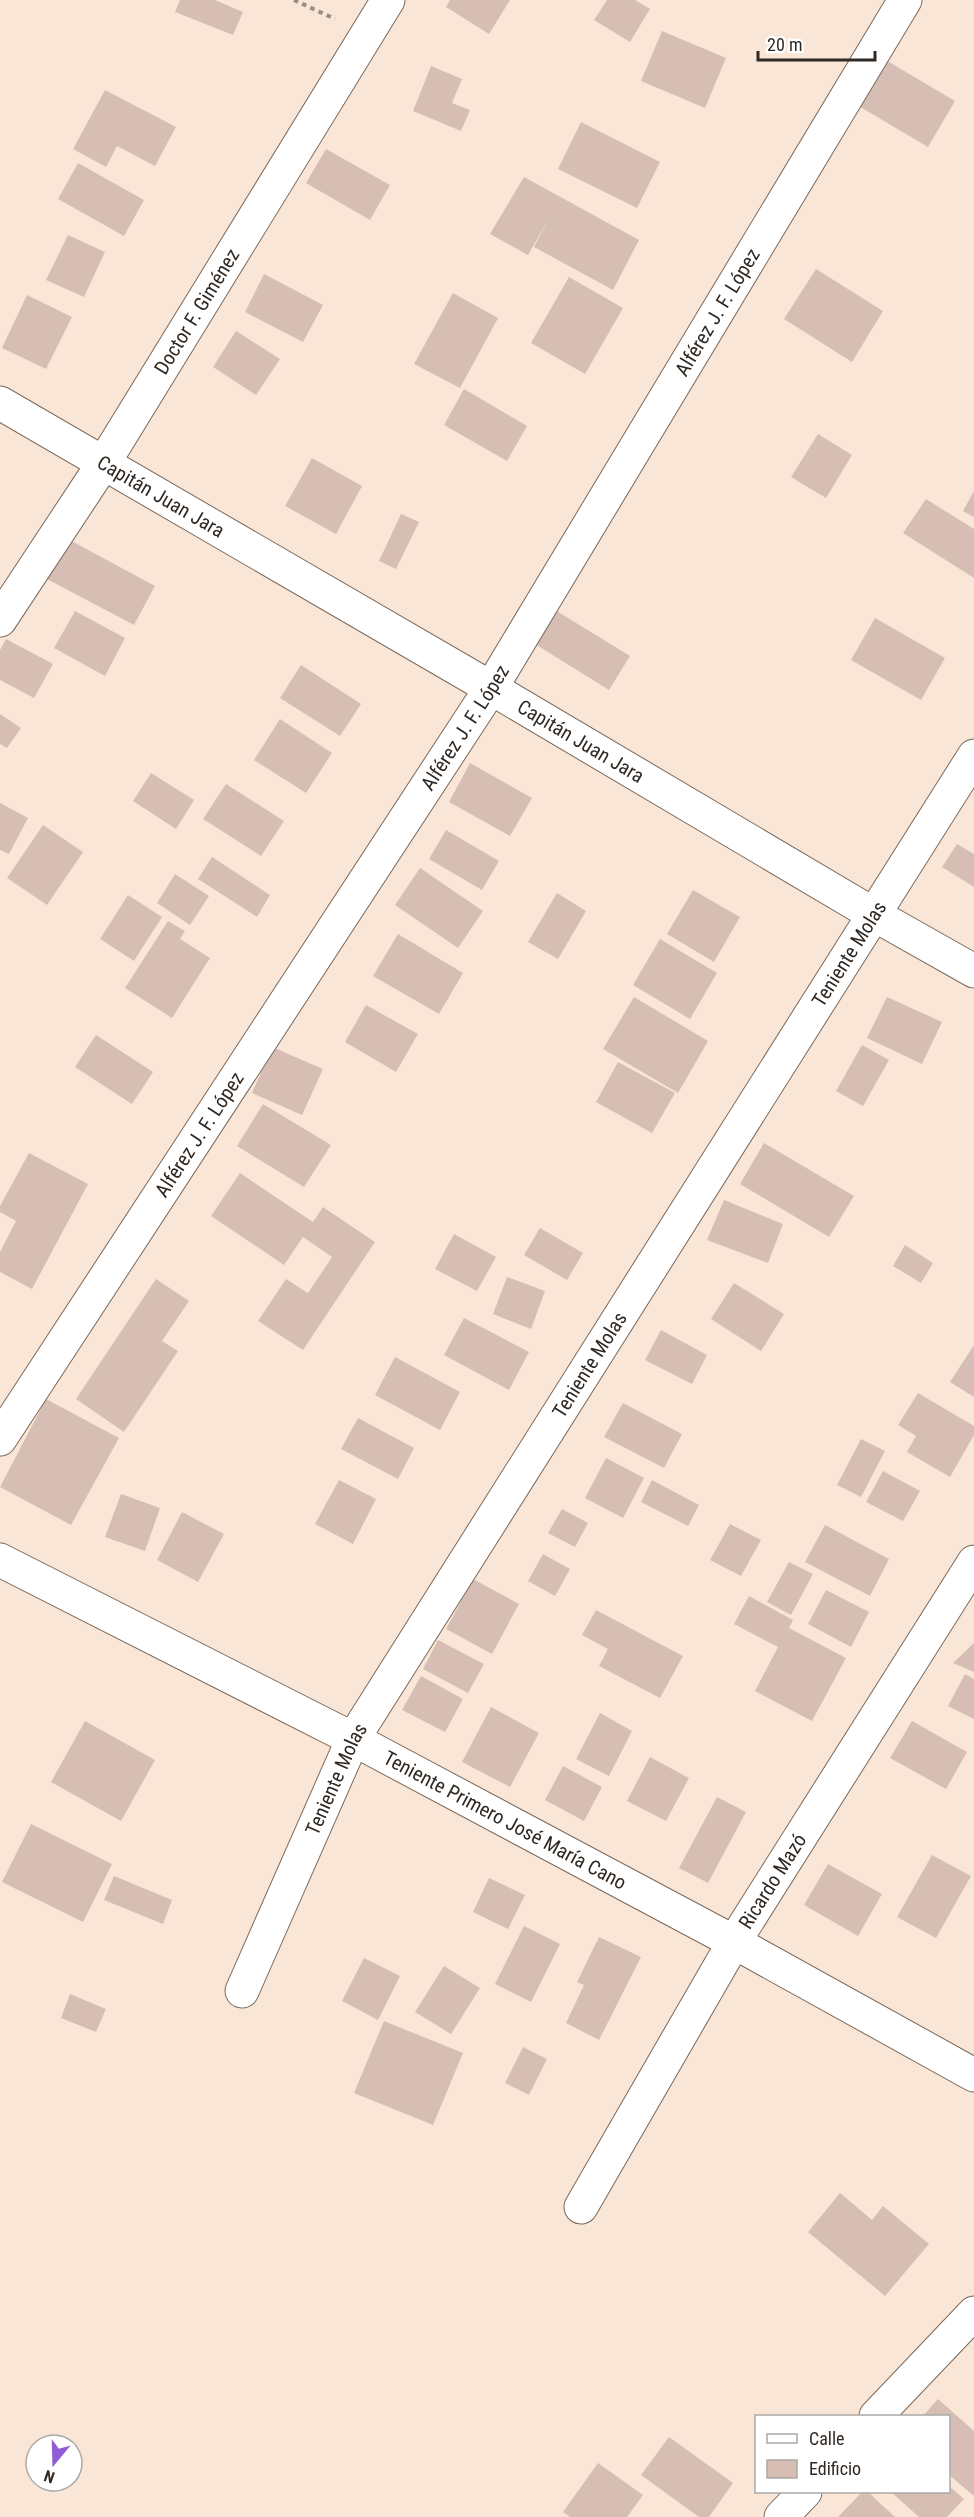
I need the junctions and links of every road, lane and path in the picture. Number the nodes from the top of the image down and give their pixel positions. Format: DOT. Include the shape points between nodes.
graph roads {
  1 [pos="294,0"];
  2 [pos="387,0"];
  3 [pos="904,0"];
  4 [pos="366,33"];
  5 [pos="0,403"];
  6 [pos="103,464"];
  7 [pos="0,620"];
  8 [pos="491,688"];
  9 [pos="974,756"];
  10 [pos="873,914"];
  11 [pos="974,971"];
  12 [pos="0,1439"];
  13 [pos="0,1560"];
  14 [pos="974,1562"];
  15 [pos="353,1739"];
  16 [pos="734,1942"];
  17 [pos="242,1991"];
  18 [pos="974,2075"];
  19 [pos="580,2207"];
  20 [pos="974,2313"];
  21 [pos="877,2415"];
  22 [pos="804,2493"];
  23 [pos="781,2517"];
  1 -- 4 [label="path"];
  2 -- 4 [label="street, Doctor F. Giménez"];
  3 -- 8 [label="street, Alférez J. F. López"];
  4 -- 6 [label="street, Doctor F. Giménez"];
  5 -- 6 [label="street, Capitán Juan Jara"];
  6 -- 7 [label="street, Doctor F. Giménez"];
  6 -- 8 [label="street, Capitán Juan Jara"];
  8 -- 10 [label="street, Capitán Juan Jara"];
  8 -- 12 [label="street, Alférez J. F. López"];
  9 -- 10 [label="street, Teniente Molas"];
  10 -- 11 [label="street, Capitán Juan Jara"];
  10 -- 15 [label="street, Teniente Molas"];
  13 -- 15 [label="street, Teniente Primero José María Cano"];
  14 -- 16 [label="street, Ricardo Mazó"];
  15 -- 16 [label="street, Teniente Primero José María Cano"];
  15 -- 17 [label="street, Teniente Molas"];
  16 -- 18 [label="street, Teniente Primero José María Cano"];
  16 -- 19 [label="street, Ricardo Mazó"];
  20 -- 21 [label="street"];
  22 -- 23 [label="street"];
}
